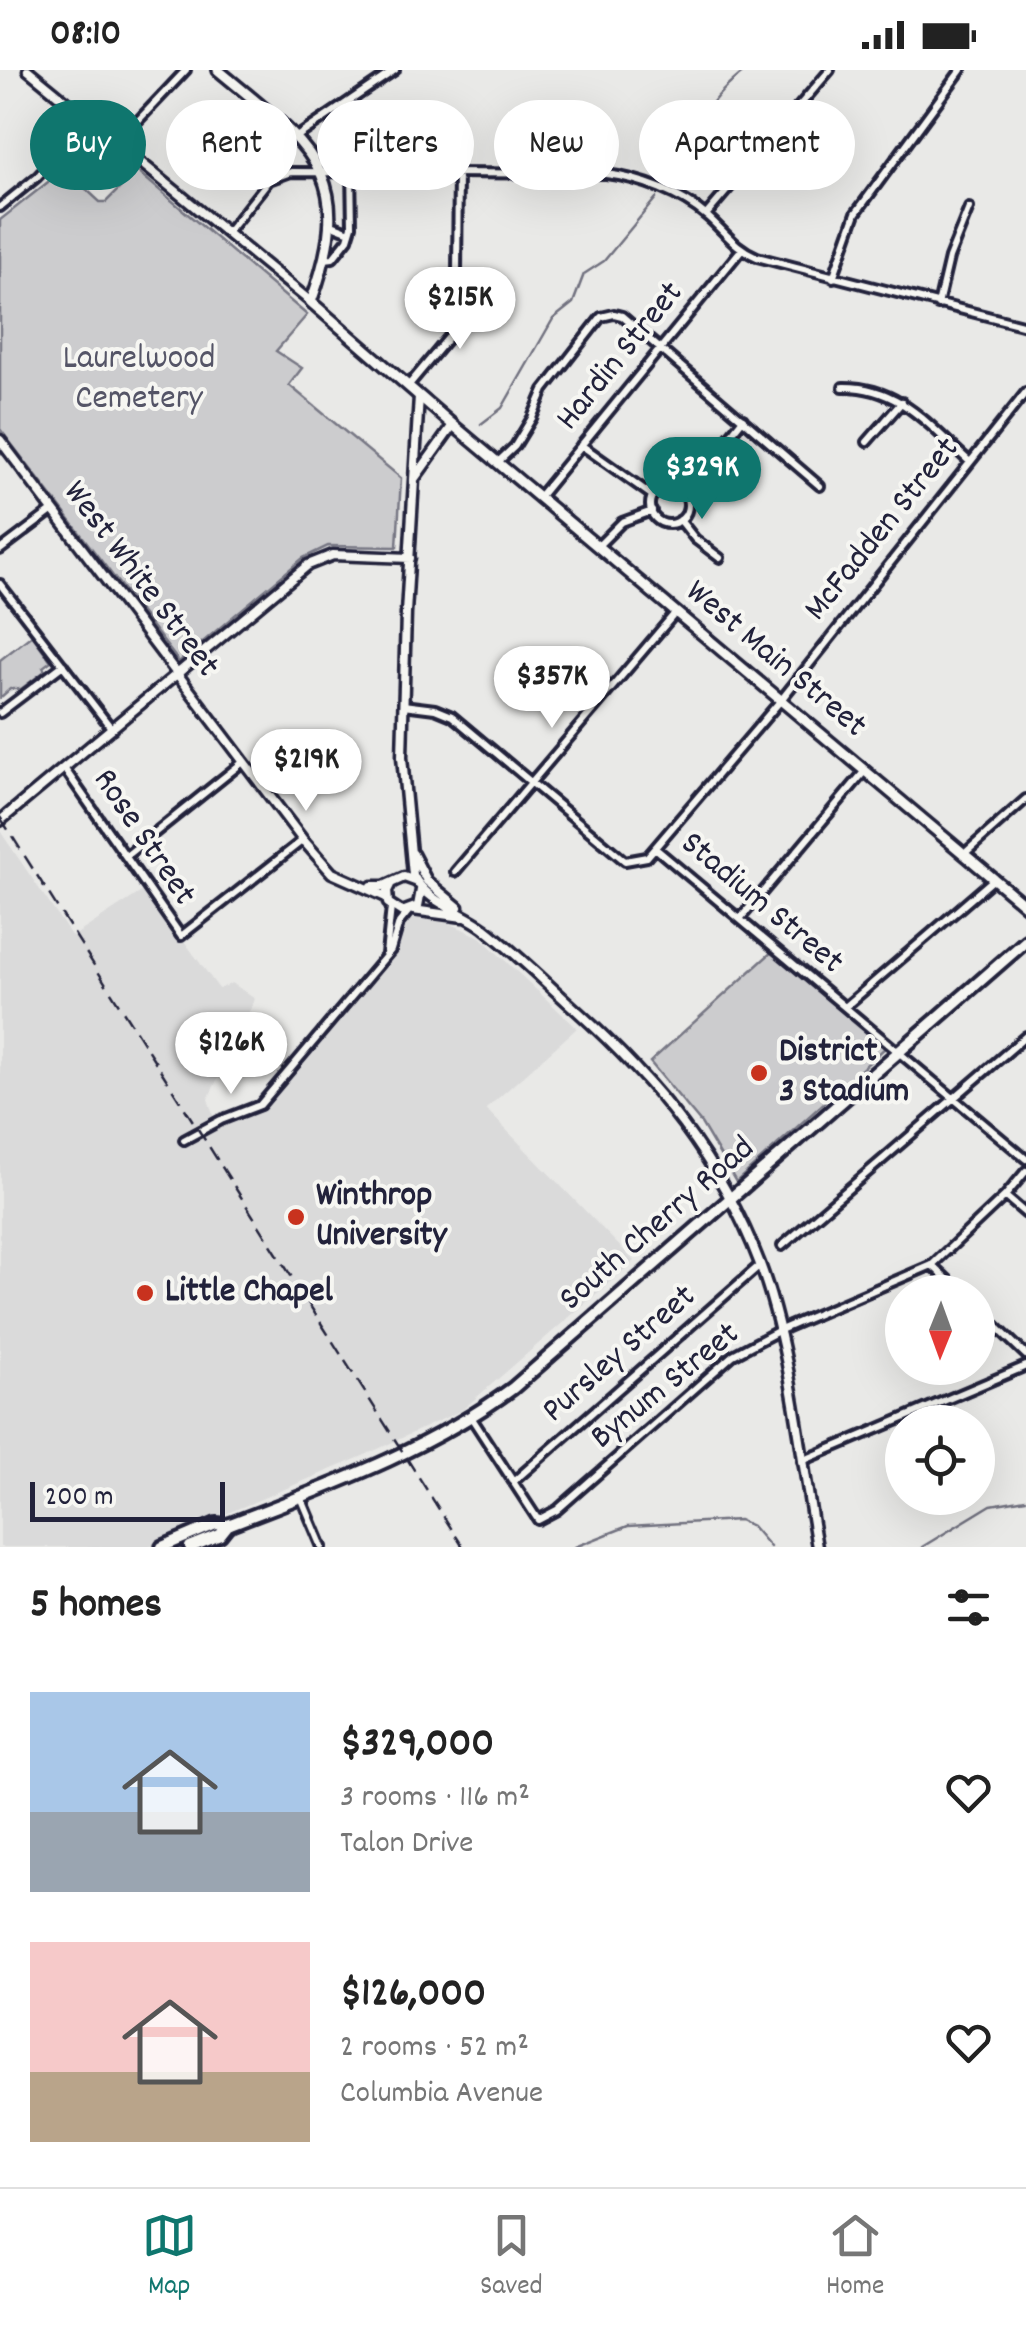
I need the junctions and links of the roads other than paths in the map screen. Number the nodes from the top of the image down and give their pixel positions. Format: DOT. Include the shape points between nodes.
graph roads {
  1 [pos="28,70"];
  2 [pos="186,70"];
  3 [pos="218,70"];
  4 [pos="395,70"];
  5 [pos="830,70"];
  6 [pos="961,70"];
  7 [pos="64,100"];
  8 [pos="251,100"];
  9 [pos="146,112"];
  10 [pos="297,137"];
  11 [pos="297,142"];
  12 [pos="317,165"];
  13 [pos="146,167"];
  14 [pos="317,170"];
  15 [pos="474,172"];
  16 [pos="30,182"];
  17 [pos="327,190"];
  18 [pos="351,190"];
  19 [pos="458,190"];
  20 [pos="0,208"];
  21 [pos="969,208"];
  22 [pos="706,215"];
  23 [pos="332,225"];
  24 [pos="350,232"];
  25 [pos="226,234"];
  26 [pos="742,250"];
  27 [pos="325,259"];
  28 [pos="833,278"];
  29 [pos="311,302"];
  30 [pos="938,305"];
  31 [pos="1026,326"];
  32 [pos="660,350"];
  33 [pos="408,386"];
  34 [pos="843,387"];
  35 [pos="1026,392"];
  36 [pos="420,396"];
  37 [pos="902,402"];
  38 [pos="743,419"];
  39 [pos="452,426"];
  40 [pos="0,440"];
  41 [pos="868,442"];
  42 [pos="581,445"];
  43 [pos="498,462"];
  44 [pos="970,462"];
  45 [pos="414,478"];
  46 [pos="820,486"];
  47 [pos="684,493"];
  48 [pos="653,496"];
  49 [pos="539,497"];
  50 [pos="52,510"];
  51 [pos="652,511"];
  52 [pos="680,520"];
  53 [pos="598,546"];
  54 [pos="0,550"];
  55 [pos="410,558"];
  56 [pos="720,558"];
  57 [pos="0,584"];
  58 [pos="676,612"];
  59 [pos="63,664"];
  60 [pos="177,675"];
  61 [pos="780,700"];
  62 [pos="403,705"];
  63 [pos="0,713"];
  64 [pos="112,729"];
  65 [pos="242,762"];
  66 [pos="64,768"];
  67 [pos="864,772"];
  68 [pos="532,783"];
  69 [pos="1026,799"];
  70 [pos="0,821"];
  71 [pos="303,840"];
  72 [pos="408,842"];
  73 [pos="655,848"];
  74 [pos="964,854"];
  75 [pos="126,856"];
  76 [pos="455,872"];
  77 [pos="994,879"];
  78 [pos="415,880"];
  79 [pos="394,881"];
  80 [pos="356,885"];
  81 [pos="421,890"];
  82 [pos="386,897"];
  83 [pos="1026,906"];
  84 [pos="392,907"];
  85 [pos="410,911"];
  86 [pos="464,914"];
  87 [pos="740,919"];
  88 [pos="473,921"];
  89 [pos="1026,941"];
  90 [pos="386,954"];
  91 [pos="845,1006"];
  92 [pos="1026,1036"];
  93 [pos="899,1051"];
  94 [pos="955,1098"];
  95 [pos="184,1140"];
  96 [pos="1026,1159"];
  97 [pos="1026,1171"];
  98 [pos="1006,1196"];
  99 [pos="729,1198"];
  100 [pos="1026,1214"];
  101 [pos="782,1246"];
  102 [pos="932,1265"];
  103 [pos="760,1266"];
  104 [pos="942,1275"];
  105 [pos="995,1325"];
  106 [pos="778,1332"];
  107 [pos="1026,1355"];
  108 [pos="1026,1366"];
  109 [pos="471,1418"];
  110 [pos="801,1461"];
  111 [pos="513,1482"];
  112 [pos="300,1496"];
  113 [pos="228,1525"];
  114 [pos="195,1546"];
  115 [pos="162,1547"];
  116 [pos="322,1547"];
  117 [pos="818,1547"];
  1 -- 7 [label="street, West Main Street"];
  2 -- 9 [label="street"];
  3 -- 8 [label="main road"];
  4 -- 10 [label="street"];
  5 -- 22 [label="street"];
  6 -- 28 [label="street" via="856,213"];
  11 -- 12 [label="main road"];
  13 -- 25 [label="street, West Main Street"];
  14 -- 25 [label="street" via="269,180"];
  15 -- 22 [label="street" via="618,176"];
  16 -- 20 [label="street"];
  17 -- 23 [label="main road"];
  18 -- 24 [label="street"];
  19 -- 33 [label="street" via="457,272 484,295"];
  21 -- 30 [label="street"];
  22 -- 26 [label="street"];
  23 -- 24 [label="street"];
  23 -- 27 [label="main road"];
  24 -- 27 [label="street" via="334,258"];
  25 -- 29 [label="street, West Main Street"];
  26 -- 28 [label="street"];
  26 -- 32 [label="street, Hardin Street"];
  27 -- 29 [label="main road"];
  28 -- 30 [label="street"];
  29 -- 33 [label="main road, West Main Street"];
  30 -- 31 [label="street"];
  32 -- 38 [label="street"];
  32 -- 42 [label="street, Hardin Street"];
  32 -- 43 [label="street" via="622,316 601,317"];
  33 -- 36 [label="main road, West Main Street"];
  34 -- 37 [label="street" via="880,390"];
  35 -- 44 [label="street, McFadden Street"];
  36 -- 39 [label="main road, West Main Street"];
  36 -- 45 [label="street"];
  37 -- 41 [label="street"];
  37 -- 44 [label="street"];
  38 -- 46 [label="street"];
  38 -- 47 [label="street"];
  39 -- 43 [label="main road, West Main Street"];
  39 -- 45 [label="street"];
  40 -- 50 [label="street, West White Street"];
  42 -- 48 [label="street"];
  42 -- 49 [label="street, Hardin Street"];
  43 -- 49 [label="main road, West Main Street"];
  44 -- 61 [label="street, McFadden Street"];
  45 -- 55 [label="street"];
  47 -- 48 [label="street" via="664,487"];
  47 -- 52 [label="street" via="688,506"];
  48 -- 51 [label="street"];
  49 -- 53 [label="main road, West Main Street"];
  50 -- 54 [label="street"];
  50 -- 60 [label="street, West White Street"];
  51 -- 52 [label="street" via="661,522"];
  51 -- 53 [label="street" via="622,522"];
  52 -- 56 [label="street"];
  53 -- 58 [label="main road, West Main Street"];
  55 -- 60 [label="street" via="318,560"];
  55 -- 62 [label="street"];
  57 -- 59 [label="street"];
  58 -- 61 [label="main road, West Main Street"];
  58 -- 68 [label="street"];
  59 -- 63 [label="street"];
  59 -- 64 [label="street"];
  60 -- 64 [label="street"];
  60 -- 65 [label="street, West White Street"];
  61 -- 67 [label="main road, West Main Street"];
  61 -- 73 [label="street, McFadden Street"];
  62 -- 68 [label="street, Stadium Street" via="452,716"];
  62 -- 72 [label="street"];
  64 -- 66 [label="street"];
  65 -- 71 [label="street, West White Street"];
  65 -- 75 [label="street"];
  66 -- 70 [label="street"];
  66 -- 75 [label="street, Rose Street"];
  67 -- 74 [label="main road, West Main Street"];
  67 -- 87 [label="street"];
  68 -- 73 [label="street, Stadium Street" via="625,860 647,858"];
  68 -- 76 [label="street"];
  69 -- 74 [label="street"];
  71 -- 75 [label="street, Rose Street" via="182,936"];
  71 -- 80 [label="street, West White Street" via="326,868"];
  72 -- 78 [label="street"];
  72 -- 79 [label="street" via="404,868"];
  72 -- 86 [label="street" via="427,881"];
  73 -- 87 [label="street, Stadium Street"];
  74 -- 77 [label="main road, West Main Street"];
  77 -- 83 [label="main road, West Main Street"];
  77 -- 91 [label="street"];
  78 -- 79 [label="street"];
  78 -- 81 [label="street"];
  79 -- 80 [label="street"];
  79 -- 82 [label="street"];
  80 -- 82 [label="street, West White Street"];
  81 -- 85 [label="street" via="421,901"];
  81 -- 86 [label="street"];
  82 -- 84 [label="street"];
  84 -- 85 [label="street"];
  84 -- 90 [label="street"];
  85 -- 88 [label="street"];
  85 -- 90 [label="street"];
  86 -- 88 [label="street"];
  87 -- 91 [label="street, Stadium Street"];
  88 -- 99 [label="street" via="651,1082 689,1129"];
  89 -- 93 [label="main road, South Cherry Road"];
  90 -- 95 [label="street" via="260,1106"];
  91 -- 93 [label="street, Stadium Street"];
  92 -- 94 [label="street"];
  93 -- 94 [label="street, Stadium Street"];
  93 -- 99 [label="main road, South Cherry Road"];
  94 -- 96 [label="street, Stadium Street"];
  94 -- 101 [label="street"];
  97 -- 98 [label="street, Bynum Street"];
  98 -- 100 [label="street"];
  98 -- 102 [label="street, Bynum Street"];
  99 -- 103 [label="street"];
  99 -- 109 [label="main road, South Cherry Road"];
  102 -- 104 [label="street"];
  102 -- 106 [label="street, Bynum Street"];
  103 -- 106 [label="street"];
  103 -- 111 [label="street, Pursley Street"];
  105 -- 107 [label="street"];
  106 -- 110 [label="street"];
  106 -- 111 [label="street, Bynum Street" via="733,1356 558,1510 538,1520"];
  108 -- 110 [label="street"];
  109 -- 111 [label="street"];
  109 -- 112 [label="main road, South Cherry Road"];
  110 -- 117 [label="street"];
  112 -- 113 [label="main road, South Cherry Road"];
  112 -- 116 [label="street"];
  113 -- 114 [label="main road"];
  113 -- 115 [label="main road"];
}
